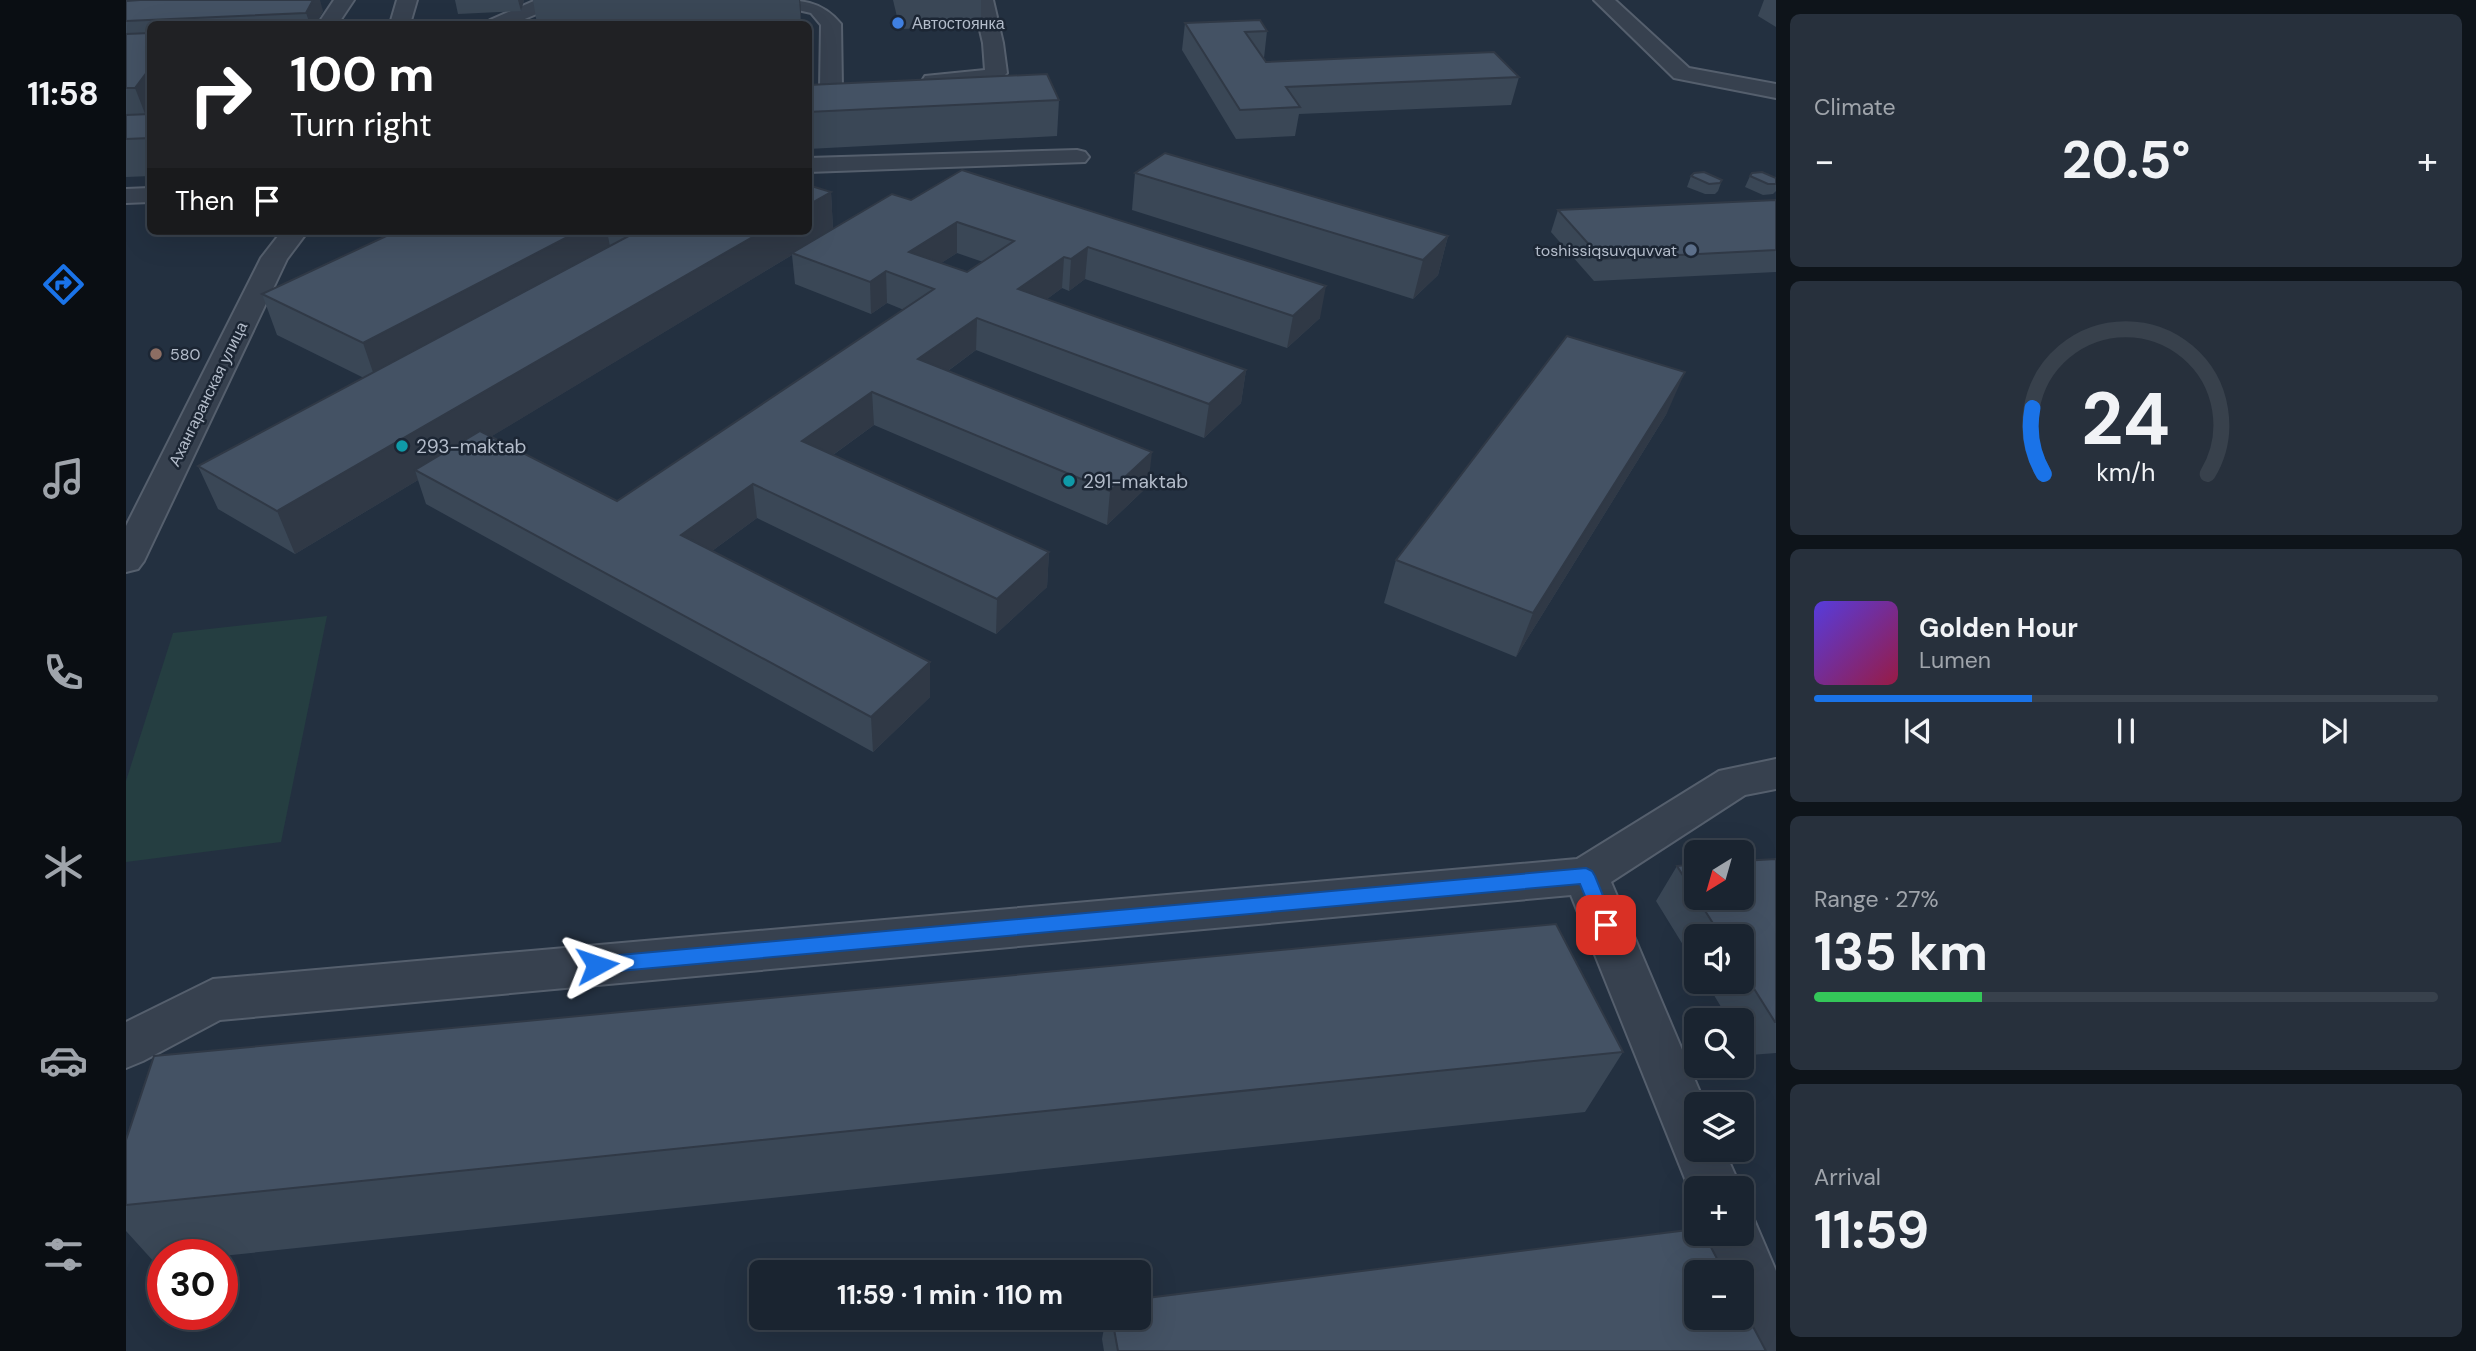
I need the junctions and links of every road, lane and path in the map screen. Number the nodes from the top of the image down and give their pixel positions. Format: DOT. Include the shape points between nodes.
graph roads {
  1 [pos="344,0"];
  2 [pos="407,0"];
  3 [pos="670,0"];
  4 [pos="779,0"];
  5 [pos="983,0"];
  6 [pos="1604,0"];
  7 [pos="544,2"];
  8 [pos="330,21"];
  9 [pos="401,21"];
  10 [pos="503,21"];
  11 [pos="915,82"];
  12 [pos="855,86"];
  13 [pos="831,88"];
  14 [pos="812,90"];
  15 [pos="1776,91"];
  16 [pos="1077,157"];
  17 [pos="812,164"];
  18 [pos="147,195"];
  19 [pos="126,196"];
  20 [pos="292,235"];
  21 [pos="135,523"];
  22 [pos="126,561"];
  23 [pos="1776,774"];
  24 [pos="1586,876"];
  25 [pos="126,1046"];
  26 [pos="1684,1115"];
  27 [pos="1738,1246"];
  28 [pos="1776,1339"];
  1 -- 8 [label="street"];
  2 -- 9 [label="street"];
  3 -- 7 [label="street"];
  4 -- 13 [label="street" via="818,9 831,24"];
  5 -- 11 [label="street" via="996,72 982,78"];
  6 -- 15 [label="street" via="1682,73"];
  7 -- 10 [label="street"];
  12 -- 13 [label="street"];
  13 -- 14 [label="street"];
  16 -- 17 [label="street"];
  18 -- 19 [label="street"];
  20 -- 21 [label="street, Ахангаранская улица" via="274,258"];
  21 -- 22 [label="street, Ахангаранская улица"];
  23 -- 24 [label="street" via="1734,782"];
  24 -- 25 [label="street" via="212,1000"];
  24 -- 26 [label="street"];
  27 -- 28 [label="street"];
}
